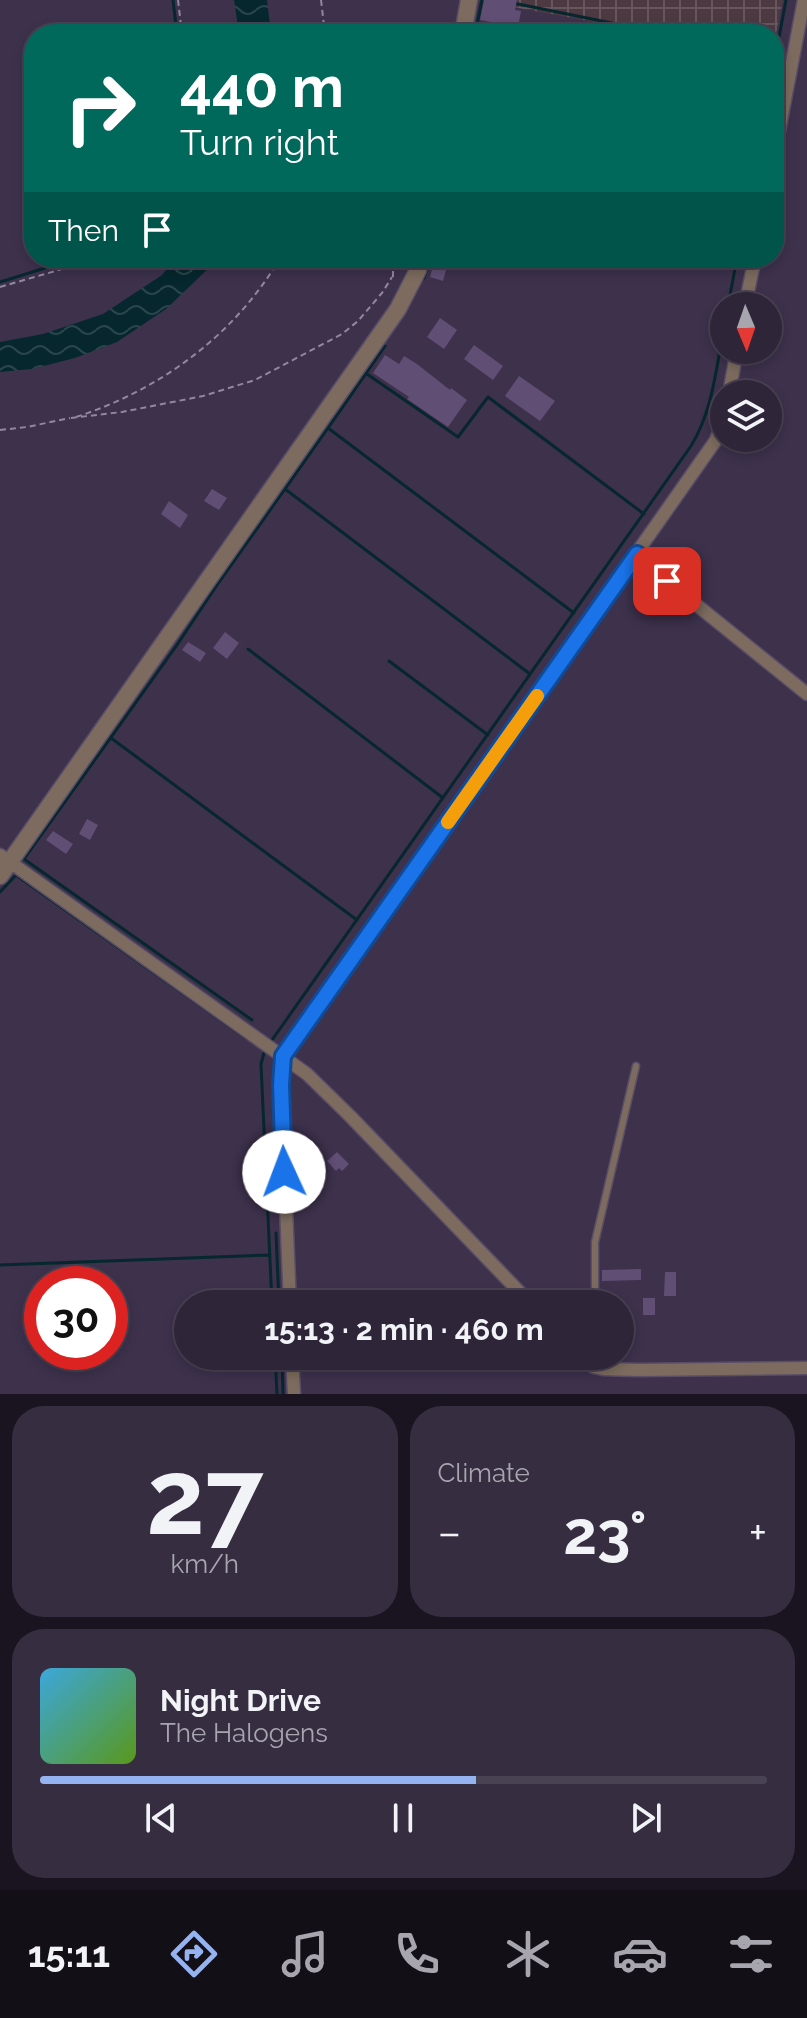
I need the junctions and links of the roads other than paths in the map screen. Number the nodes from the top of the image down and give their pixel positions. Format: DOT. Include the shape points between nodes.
graph roads {
  1 [pos="469,0"];
  2 [pos="804,0"];
  3 [pos="465,24"];
  4 [pos="784,105"];
  5 [pos="417,268"];
  6 [pos="753,268"];
  7 [pos="748,292"];
  8 [pos="710,449"];
  9 [pos="637,554"];
  10 [pos="807,694"];
  11 [pos="5,858"];
  12 [pos="0,876"];
  13 [pos="283,1056"];
  14 [pos="636,1066"];
  15 [pos="289,1290"];
  16 [pos="518,1290"];
  17 [pos="595,1290"];
  18 [pos="807,1368"];
  19 [pos="293,1370"];
  20 [pos="634,1370"];
  21 [pos="294,1394"];
  1 -- 3 [label="street"];
  2 -- 4 [label="street"];
  5 -- 11 [label="street" via="398,309"];
  6 -- 7 [label="street"];
  8 -- 9 [label="street"];
  9 -- 10 [label="street"];
  9 -- 13 [label="street"];
  11 -- 12 [label="street"];
  11 -- 13 [label="street"];
  13 -- 15 [label="street"];
  13 -- 16 [label="street" via="350,1116"];
  14 -- 17 [label="lane" via="595,1242"];
  18 -- 20 [label="street"];
  19 -- 21 [label="street"];
}
